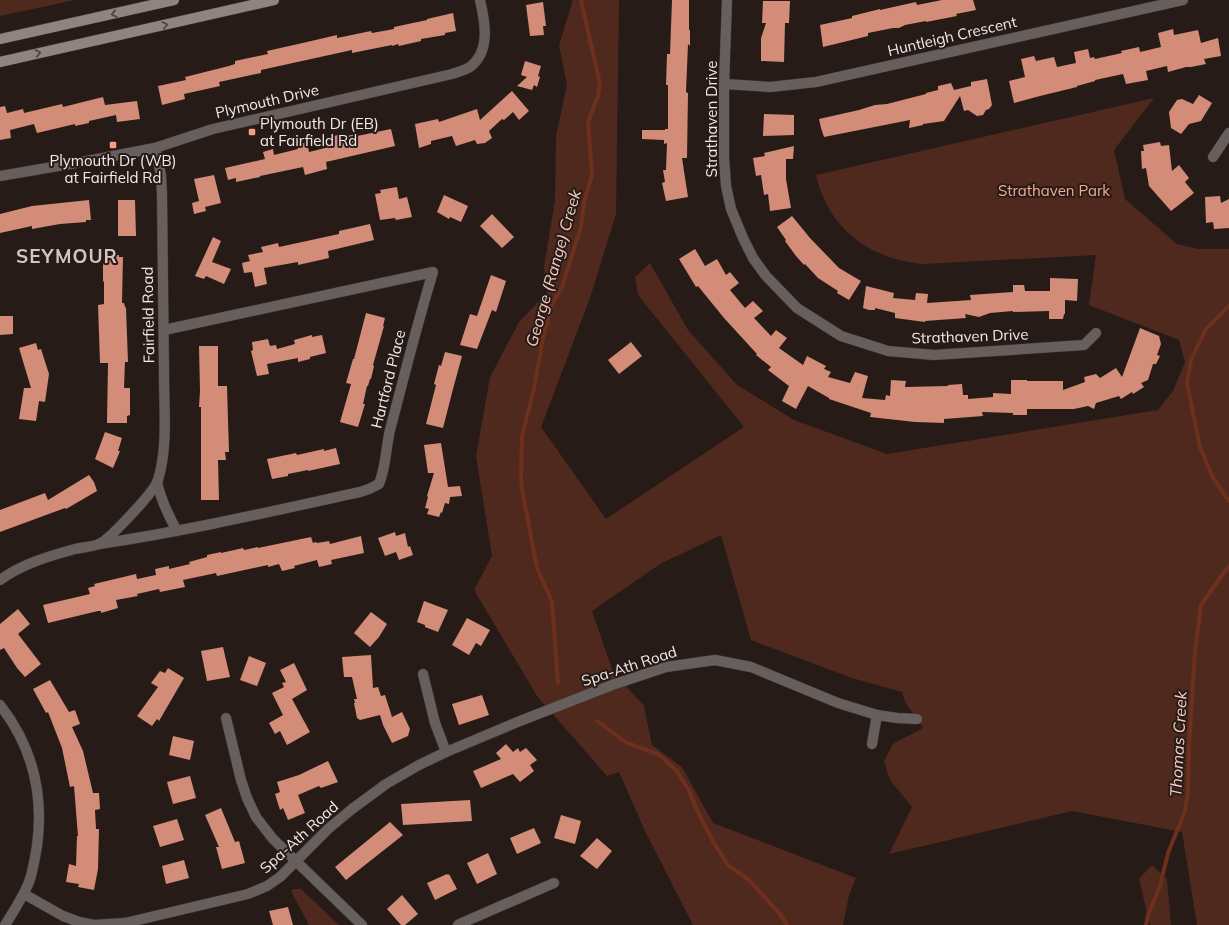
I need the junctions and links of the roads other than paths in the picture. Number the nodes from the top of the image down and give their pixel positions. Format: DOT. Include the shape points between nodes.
graph roads {
  1 [pos="174,0"];
  2 [pos="274,0"];
  3 [pos="480,0"];
  4 [pos="728,0"];
  5 [pos="1183,0"];
  6 [pos="0,39"];
  7 [pos="0,62"];
  8 [pos="724,84"];
  9 [pos="1229,133"];
  10 [pos="155,148"];
  11 [pos="1213,157"];
  12 [pos="0,176"];
  13 [pos="164,330"];
  14 [pos="1096,334"];
  15 [pos="158,482"];
  16 [pos="177,531"];
  17 [pos="99,544"];
  18 [pos="0,580"];
  19 [pos="423,674"];
  20 [pos="0,705"];
  21 [pos="878,715"];
  22 [pos="226,718"];
  23 [pos="917,719"];
  24 [pos="872,744"];
  25 [pos="446,752"];
  26 [pos="295,862"];
  27 [pos="554,883"];
  28 [pos="24,894"];
  29 [pos="5,925"];
  30 [pos="362,925"];
  31 [pos="458,925"];
  1 -- 6 [label="main road, one-way"];
  7 -- 2 [label="main road, one-way"];
  3 -- 10 [label="street, Plymouth Drive" via="485,27 483,46 469,67 452,74 212,129"];
  4 -- 8 [label="street, Strathaven Drive"];
  5 -- 8 [label="street, Huntleigh Crescent" via="816,82 770,87"];
  8 -- 14 [label="street, Strathaven Drive" via="724,157 726,186 732,209 753,258 766,276 797,308 841,336 888,351 934,355 1084,345"];
  9 -- 11 [label="street"];
  10 -- 12 [label="street, Plymouth Drive"];
  10 -- 13 [label="street, Fairfield Road" via="162,194"];
  13 -- 15 [label="street, Fairfield Road" via="164,435"];
  13 -- 16 [label="street, Hartford Place" via="433,272 416,327 379,484 360,492"];
  15 -- 16 [label="street, Fairfield Road" via="160,496"];
  15 -- 17 [label="street, Fairfield Road" via="138,508"];
  16 -- 17 [label="street, Hartford Place"];
  17 -- 18 [label="street, Fairfield Road" via="30,563"];
  19 -- 25 [label="street" via="435,723"];
  20 -- 28 [label="street" via="12,720 26,749 38,794 37,844 33,868"];
  21 -- 23 [label="street, Spa-Ath Road"];
  21 -- 24 [label="street"];
  21 -- 25 [label="street, Spa-Ath Road" via="751,667 715,660 666,668 612,685"];
  22 -- 26 [label="street" via="241,780 256,818"];
  25 -- 26 [label="street, Spa-Ath Road" via="386,784 328,829"];
  26 -- 28 [label="street, Spa-Ath Road" via="267,886 248,894 126,923 94,925 79,922"];
  26 -- 30 [label="street"];
  27 -- 31 [label="street"];
  28 -- 29 [label="street"];
}
